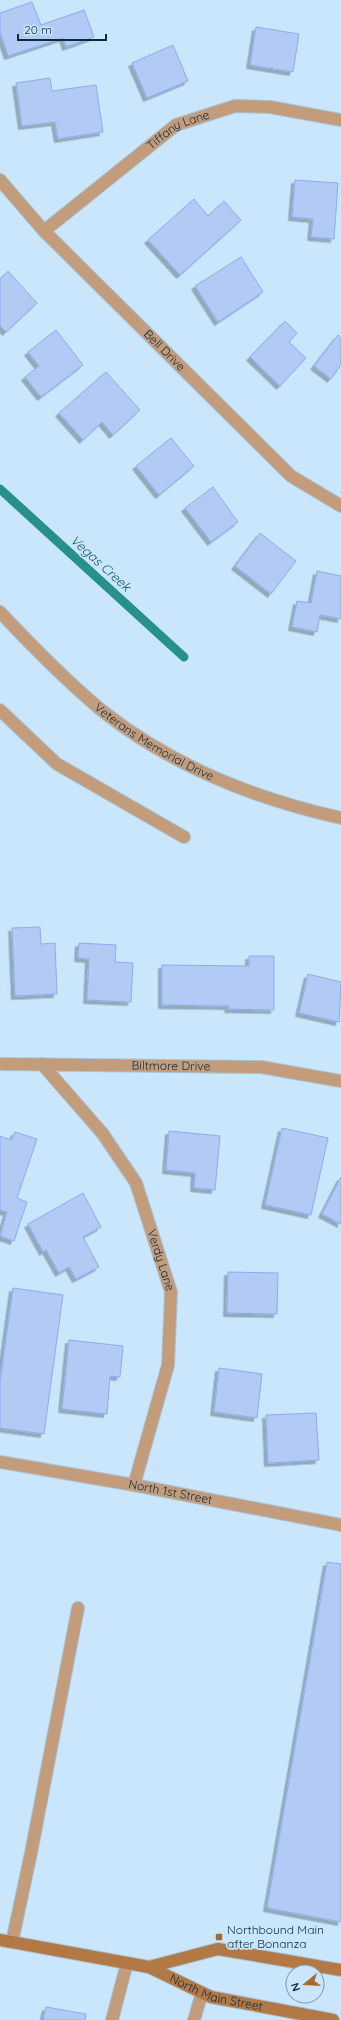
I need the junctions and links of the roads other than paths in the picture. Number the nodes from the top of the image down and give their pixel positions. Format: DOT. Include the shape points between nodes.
graph roads {
  1 [pos="341,120"];
  2 [pos="0,180"];
  3 [pos="44,231"];
  4 [pos="341,506"];
  5 [pos="0,612"];
  6 [pos="0,710"];
  7 [pos="341,818"];
  8 [pos="184,837"];
  9 [pos="0,1064"];
  10 [pos="42,1064"];
  11 [pos="341,1081"];
  12 [pos="0,1462"];
  13 [pos="134,1485"];
  14 [pos="341,1525"];
  15 [pos="78,1608"];
  16 [pos="0,1940"];
  17 [pos="12,1942"];
  18 [pos="127,1963"];
  19 [pos="149,1967"];
  20 [pos="341,1970"];
  21 [pos="202,1993"];
  22 [pos="310,2018"];
  23 [pos="112,2020"];
  24 [pos="194,2020"];
  25 [pos="333,2020"];
  1 -- 3 [label="street, Tiffany Lane" via="270,107 235,106 176,124"];
  2 -- 3 [label="street, Bell Drive"];
  3 -- 4 [label="street, Bell Drive" via="291,476"];
  5 -- 7 [label="street, Veterans Memorial Drive" via="105,713 151,744 230,785 272,800"];
  6 -- 8 [label="street" via="57,764"];
  9 -- 10 [label="street, Biltmore Drive"];
  10 -- 11 [label="street, Biltmore Drive" via="261,1067"];
  10 -- 13 [label="street, Verdy Lane" via="103,1134 136,1183 171,1292 168,1365"];
  12 -- 13 [label="street, North 1st Street"];
  13 -- 14 [label="street, North 1st Street"];
  15 -- 17 [label="street"];
  16 -- 17 [label="main road, North Main Street"];
  17 -- 18 [label="main road, North Main Street"];
  18 -- 19 [label="main road, North Main Street"];
  18 -- 23 [label="street"];
  19 -- 20 [label="main road, North Main Street" via="218,1949"];
  19 -- 21 [label="main road, North Main Street"];
  21 -- 22 [label="main road, North Main Street"];
  21 -- 24 [label="street"];
  22 -- 25 [label="main road, North Main Street"];
}
